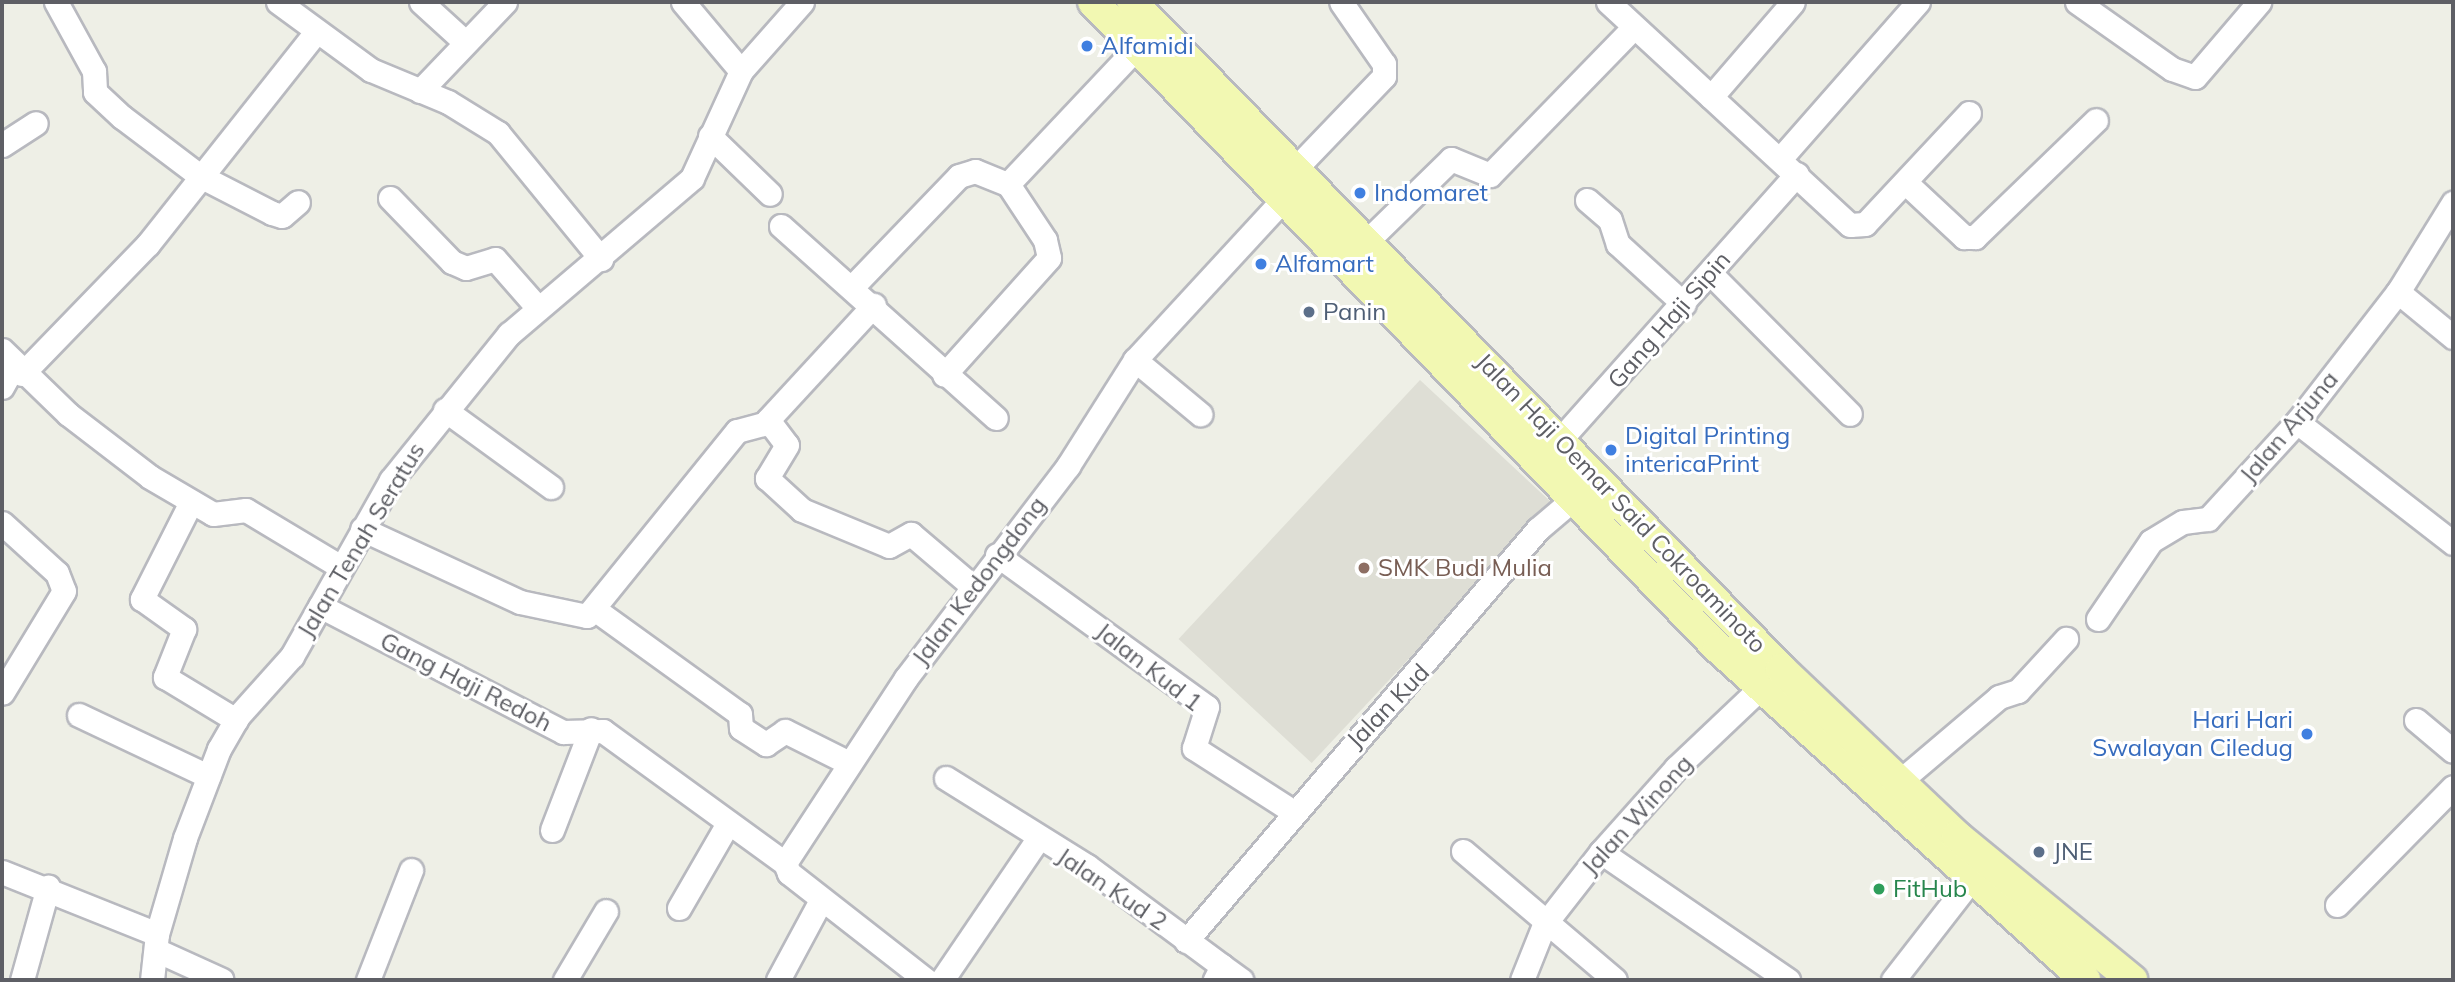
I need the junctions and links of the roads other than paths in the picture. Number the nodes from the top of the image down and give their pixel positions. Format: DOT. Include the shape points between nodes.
graph roads {
  1 [pos="57,2"];
  2 [pos="278,2"];
  3 [pos="421,2"];
  4 [pos="505,2"];
  5 [pos="684,2"];
  6 [pos="802,2"];
  7 [pos="1093,2"];
  8 [pos="1132,2"];
  9 [pos="1341,2"];
  10 [pos="1608,2"];
  11 [pos="1793,2"];
  12 [pos="1918,2"];
  13 [pos="2077,2"];
  14 [pos="2259,2"];
  15 [pos="1631,30"];
  16 [pos="315,33"];
  17 [pos="465,42"];
  18 [pos="1136,48"];
  19 [pos="741,71"];
  20 [pos="420,91"];
  21 [pos="1711,97"];
  22 [pos="1969,113"];
  23 [pos="2096,120"];
  24 [pos="36,123"];
  25 [pos="710,136"];
  26 [pos="2,145"];
  27 [pos="1788,166"];
  28 [pos="1294,170"];
  29 [pos="200,176"];
  30 [pos="1905,182"];
  31 [pos="1008,184"];
  32 [pos="770,194"];
  33 [pos="390,198"];
  34 [pos="1587,200"];
  35 [pos="298,202"];
  36 [pos="1281,202"];
  37 [pos="2453,203"];
  38 [pos="781,226"];
  39 [pos="1366,242"];
  40 [pos="601,259"];
  41 [pos="1711,274"];
  42 [pos="854,285"];
  43 [pos="2398,292"];
  44 [pos="874,304"];
  45 [pos="1684,304"];
  46 [pos="538,308"];
  47 [pos="2453,337"];
  48 [pos="1463,339"];
  49 [pos="1135,360"];
  50 [pos="1438,362"];
  51 [pos="13,363"];
  52 [pos="944,375"];
  53 [pos="2,387"];
  54 [pos="444,411"];
  55 [pos="1200,414"];
  56 [pos="1850,414"];
  57 [pos="996,418"];
  58 [pos="768,420"];
  59 [pos="2297,422"];
  60 [pos="1563,441"];
  61 [pos="1538,462"];
  62 [pos="1596,478"];
  63 [pos="551,487"];
  64 [pos="1575,499"];
  65 [pos="191,502"];
  66 [pos="2,523"];
  67 [pos="362,529"];
  68 [pos="2453,543"];
  69 [pos="997,555"];
  70 [pos="341,567"];
  71 [pos="972,586"];
  72 [pos="320,606"];
  73 [pos="597,611"];
  74 [pos="2098,619"];
  75 [pos="2066,639"];
  76 [pos="1770,679"];
  77 [pos="2,693"];
  78 [pos="79,715"];
  79 [pos="236,720"];
  80 [pos="2416,720"];
  81 [pos="591,729"];
  82 [pos="2453,751"];
  83 [pos="849,763"];
  84 [pos="208,776"];
  85 [pos="946,778"];
  86 [pos="1900,781"];
  87 [pos="2453,787"];
  88 [pos="1292,811"];
  89 [pos="728,823"];
  90 [pos="552,830"];
  91 [pos="1037,840"];
  92 [pos="1463,851"];
  93 [pos="1601,852"];
  94 [pos="785,863"];
  95 [pos="411,870"];
  96 [pos="2,872"];
  97 [pos="1970,881"];
  98 [pos="48,887"];
  99 [pos="821,900"];
  100 [pos="2337,905"];
  101 [pos="680,908"];
  102 [pos="606,911"];
  103 [pos="1544,925"];
  104 [pos="1186,941"];
  105 [pos="157,942"];
  106 [pos="1219,973"];
  107 [pos="22,980"];
  108 [pos="152,980"];
  109 [pos="222,980"];
  110 [pos="368,980"];
  111 [pos="565,980"];
  112 [pos="778,980"];
  113 [pos="926,980"];
  114 [pos="942,980"];
  115 [pos="1241,980"];
  116 [pos="1522,980"];
  117 [pos="1615,980"];
  118 [pos="1788,980"];
  119 [pos="1893,980"];
  120 [pos="2085,980"];
  121 [pos="2132,980"];
  1 -- 29 [label="street" via="92,65 100,99"];
  2 -- 16 [label="street"];
  3 -- 17 [label="street"];
  4 -- 17 [label="street"];
  5 -- 19 [label="street"];
  6 -- 19 [label="street, Jalan Tenah Seratus"];
  7 -- 18 [label="main road, Jalan Haji Oemar Said Cokroaminoto"];
  8 -- 28 [label="main road, Jalan Haji Oemar Said Cokroaminoto"];
  9 -- 28 [label="street" via="1384,64 1384,76"];
  10 -- 15 [label="street"];
  11 -- 21 [label="street"];
  12 -- 27 [label="street, Gang Haji Sipin"];
  13 -- 14 [label="street" via="2172,69 2195,78"];
  15 -- 21 [label="street"];
  15 -- 39 [label="street" via="1490,175 1451,159"];
  16 -- 20 [label="street" via="398,85"];
  16 -- 29 [label="street"];
  17 -- 20 [label="street"];
  18 -- 31 [label="street"];
  18 -- 36 [label="main road, Jalan Haji Oemar Said Cokroaminoto"];
  19 -- 25 [label="street, Jalan Tenah Seratus"];
  20 -- 40 [label="street" via="498,133"];
  21 -- 27 [label="street"];
  22 -- 30 [label="street"];
  23 -- 30 [label="street" via="1975,237 1964,237"];
  24 -- 26 [label="street"];
  25 -- 32 [label="street"];
  25 -- 40 [label="street, Jalan Tenah Seratus" via="681,190"];
  27 -- 30 [label="street" via="1858,228"];
  27 -- 41 [label="street, Gang Haji Sipin"];
  28 -- 39 [label="main road, Jalan Haji Oemar Said Cokroaminoto"];
  29 -- 35 [label="street" via="282,216"];
  29 -- 51 [label="street" via="148,244"];
  31 -- 42 [label="street" via="975,172 959,176"];
  31 -- 52 [label="street" via="1045,240 1049,258"];
  33 -- 46 [label="street" via="456,265 495,259"];
  34 -- 45 [label="street" via="1610,220 1618,244"];
  36 -- 49 [label="street, Jalan Kedongdong"];
  36 -- 50 [label="main road, Jalan Haji Oemar Said Cokroaminoto"];
  37 -- 43 [label="street, Jalan Arjuna"];
  38 -- 42 [label="street"];
  39 -- 48 [label="main road, Jalan Haji Oemar Said Cokroaminoto"];
  40 -- 46 [label="street, Jalan Tenah Seratus"];
  41 -- 45 [label="street, Gang Haji Sipin"];
  41 -- 56 [label="street"];
  42 -- 44 [label="street"];
  43 -- 47 [label="street"];
  43 -- 59 [label="street, Jalan Arjuna"];
  44 -- 52 [label="street"];
  44 -- 58 [label="street"];
  45 -- 60 [label="street, Gang Haji Sipin"];
  46 -- 54 [label="street, Jalan Tenah Seratus"];
  48 -- 50 [label="main road"];
  48 -- 60 [label="main road, Jalan Haji Oemar Said Cokroaminoto"];
  49 -- 55 [label="street"];
  49 -- 69 [label="street, Jalan Kedongdong" via="1068,466"];
  50 -- 61 [label="main road, Jalan Haji Oemar Said Cokroaminoto"];
  51 -- 53 [label="street"];
  51 -- 65 [label="street" via="110,448"];
  52 -- 57 [label="street"];
  54 -- 63 [label="street"];
  54 -- 67 [label="street, Jalan Tenah Seratus"];
  58 -- 71 [label="street" via="787,445 767,478 802,510 889,547 911,534"];
  58 -- 73 [label="street" via="737,431"];
  59 -- 68 [label="street"];
  59 -- 74 [label="street, Jalan Arjuna" via="2208,519 2183,522 2151,541"];
  60 -- 61 [label="street, Gang Haji Sipin"];
  60 -- 62 [label="main road, Jalan Haji Oemar Said Cokroaminoto"];
  61 -- 64 [label="main road, Jalan Haji Oemar Said Cokroaminoto"];
  62 -- 64 [label="street, Jalan Kud"];
  62 -- 76 [label="main road, Jalan Haji Oemar Said Cokroaminoto"];
  64 -- 76 [label="main road, Jalan Haji Oemar Said Cokroaminoto"];
  64 -- 88 [label="street, Jalan Kud" via="1538,529 1437,654"];
  65 -- 70 [label="street" via="213,514 246,510"];
  65 -- 79 [label="street" via="142,599 184,629 164,667 165,677"];
  66 -- 77 [label="street" via="57,573 64,591"];
  67 -- 70 [label="street, Jalan Tenah Seratus"];
  67 -- 73 [label="street" via="533,607 572,616"];
  69 -- 71 [label="street, Jalan Kedongdong"];
  69 -- 88 [label="street, Jalan Kud 1" via="1207,707 1194,748"];
  70 -- 72 [label="street, Jalan Tenah Seratus"];
  71 -- 83 [label="street, Jalan Kedongdong"];
  72 -- 79 [label="street, Jalan Tenah Seratus" via="292,656"];
  72 -- 81 [label="street, Gang Haji Redoh" via="563,732"];
  73 -- 83 [label="street" via="740,714 741,728 766,744 788,732"];
  75 -- 86 [label="street" via="2018,691 1998,697"];
  76 -- 86 [label="main road, Jalan Haji Oemar Said Cokroaminoto"];
  76 -- 93 [label="street, Jalan Winong" via="1676,768"];
  76 -- 97 [label="main road, Jalan Haji Oemar Said Cokroaminoto"];
  78 -- 84 [label="street"];
  79 -- 84 [label="street, Jalan Tenah Seratus"];
  80 -- 82 [label="street"];
  81 -- 89 [label="street, Gang Haji Redoh" via="603,731"];
  81 -- 90 [label="street"];
  83 -- 94 [label="street, Jalan Kedongdong"];
  84 -- 105 [label="street, Jalan Tenah Seratus"];
  85 -- 91 [label="street"];
  86 -- 121 [label="main road, Jalan Haji Oemar Said Cokroaminoto"];
  87 -- 100 [label="street"];
  88 -- 104 [label="street, Jalan Kud"];
  89 -- 94 [label="street, Gang Haji Redoh"];
  89 -- 101 [label="street"];
  91 -- 104 [label="street, Jalan Kud 2" via="1087,866"];
  91 -- 114 [label="street, Jalan Kud 2"];
  92 -- 103 [label="street"];
  93 -- 103 [label="street, Jalan Winong"];
  93 -- 118 [label="street"];
  94 -- 99 [label="street"];
  95 -- 110 [label="street"];
  96 -- 98 [label="street"];
  97 -- 119 [label="street"];
  97 -- 120 [label="main road, Jalan Haji Oemar Said Cokroaminoto"];
  98 -- 105 [label="street"];
  98 -- 107 [label="street"];
  99 -- 112 [label="street"];
  99 -- 113 [label="street"];
  102 -- 111 [label="street"];
  103 -- 116 [label="street, Jalan Winong"];
  103 -- 117 [label="street"];
  104 -- 106 [label="street, Jalan Kud 2"];
  105 -- 108 [label="street, Jalan Tenah Seratus"];
  105 -- 109 [label="street"];
  106 -- 115 [label="street, Jalan Kud 2"];
}
